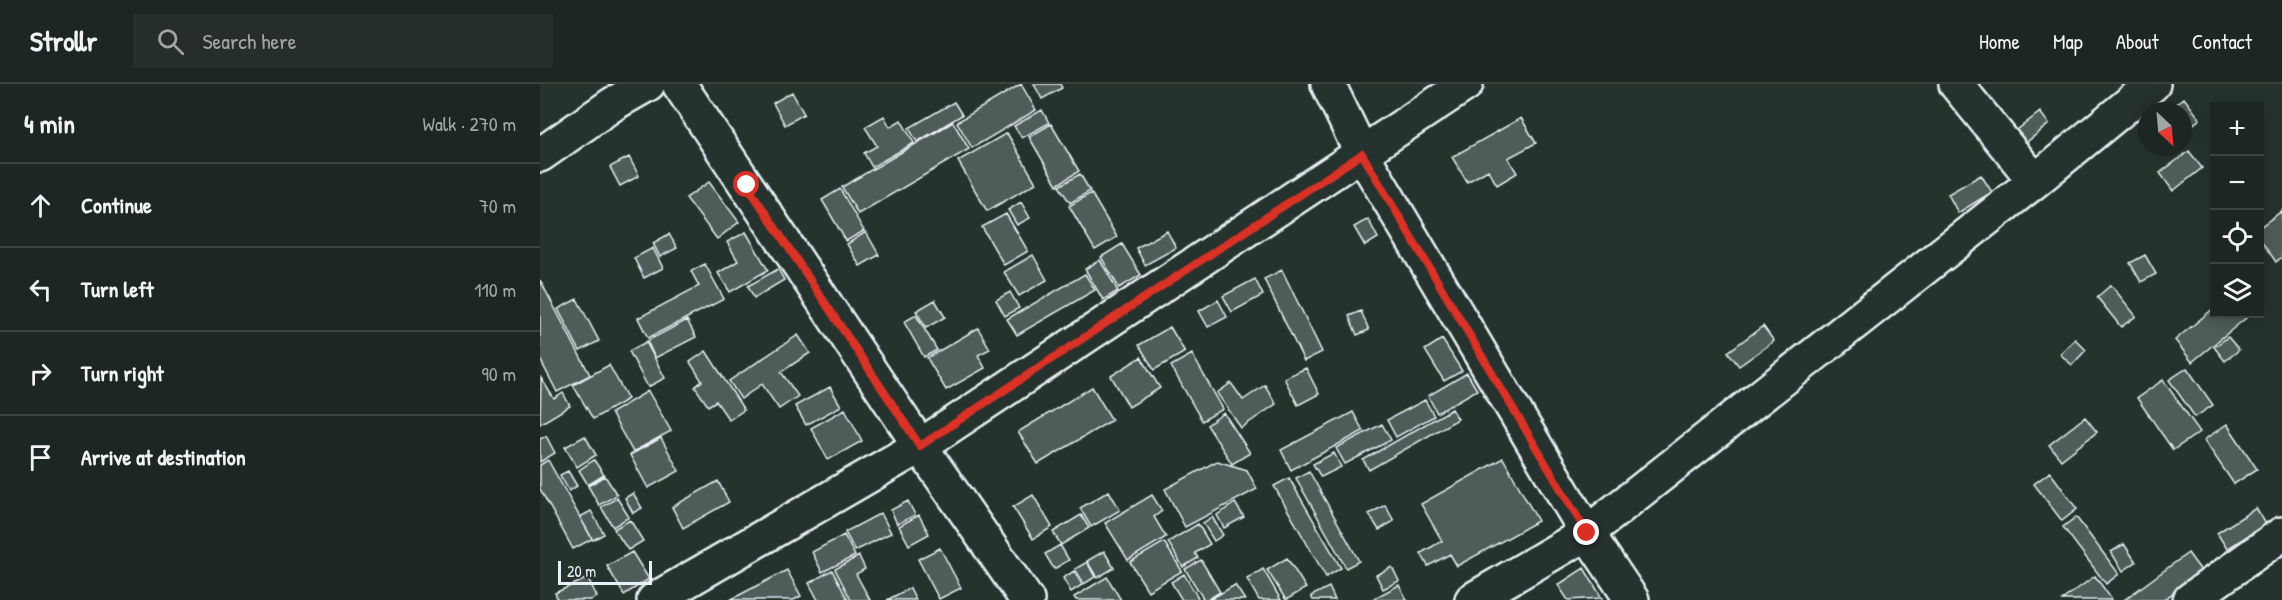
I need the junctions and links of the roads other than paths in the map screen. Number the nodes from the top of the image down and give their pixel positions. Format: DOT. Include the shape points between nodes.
graph roads {
  1 [pos="648,84"];
  2 [pos="679,84"];
  3 [pos="1328,84"];
  4 [pos="1466,84"];
  5 [pos="1956,84"];
  6 [pos="2153,84"];
  7 [pos="1362,154"];
  8 [pos="540,155"];
  9 [pos="2036,181"];
  10 [pos="920,446"];
  11 [pos="1587,533"];
  12 [pos="2282,534"];
  13 [pos="654,600"];
  14 [pos="1027,600"];
  15 [pos="1472,600"];
  16 [pos="1632,600"];
  17 [pos="2190,600"];
  1 -- 8 [label="street"];
  2 -- 10 [label="street"];
  3 -- 7 [label="street"];
  4 -- 7 [label="street"];
  5 -- 9 [label="street"];
  6 -- 9 [label="street"];
  7 -- 10 [label="street"];
  7 -- 11 [label="street"];
  9 -- 11 [label="street"];
  10 -- 13 [label="street"];
  10 -- 14 [label="street"];
  11 -- 15 [label="street"];
  11 -- 16 [label="street"];
  12 -- 17 [label="street"];
}
